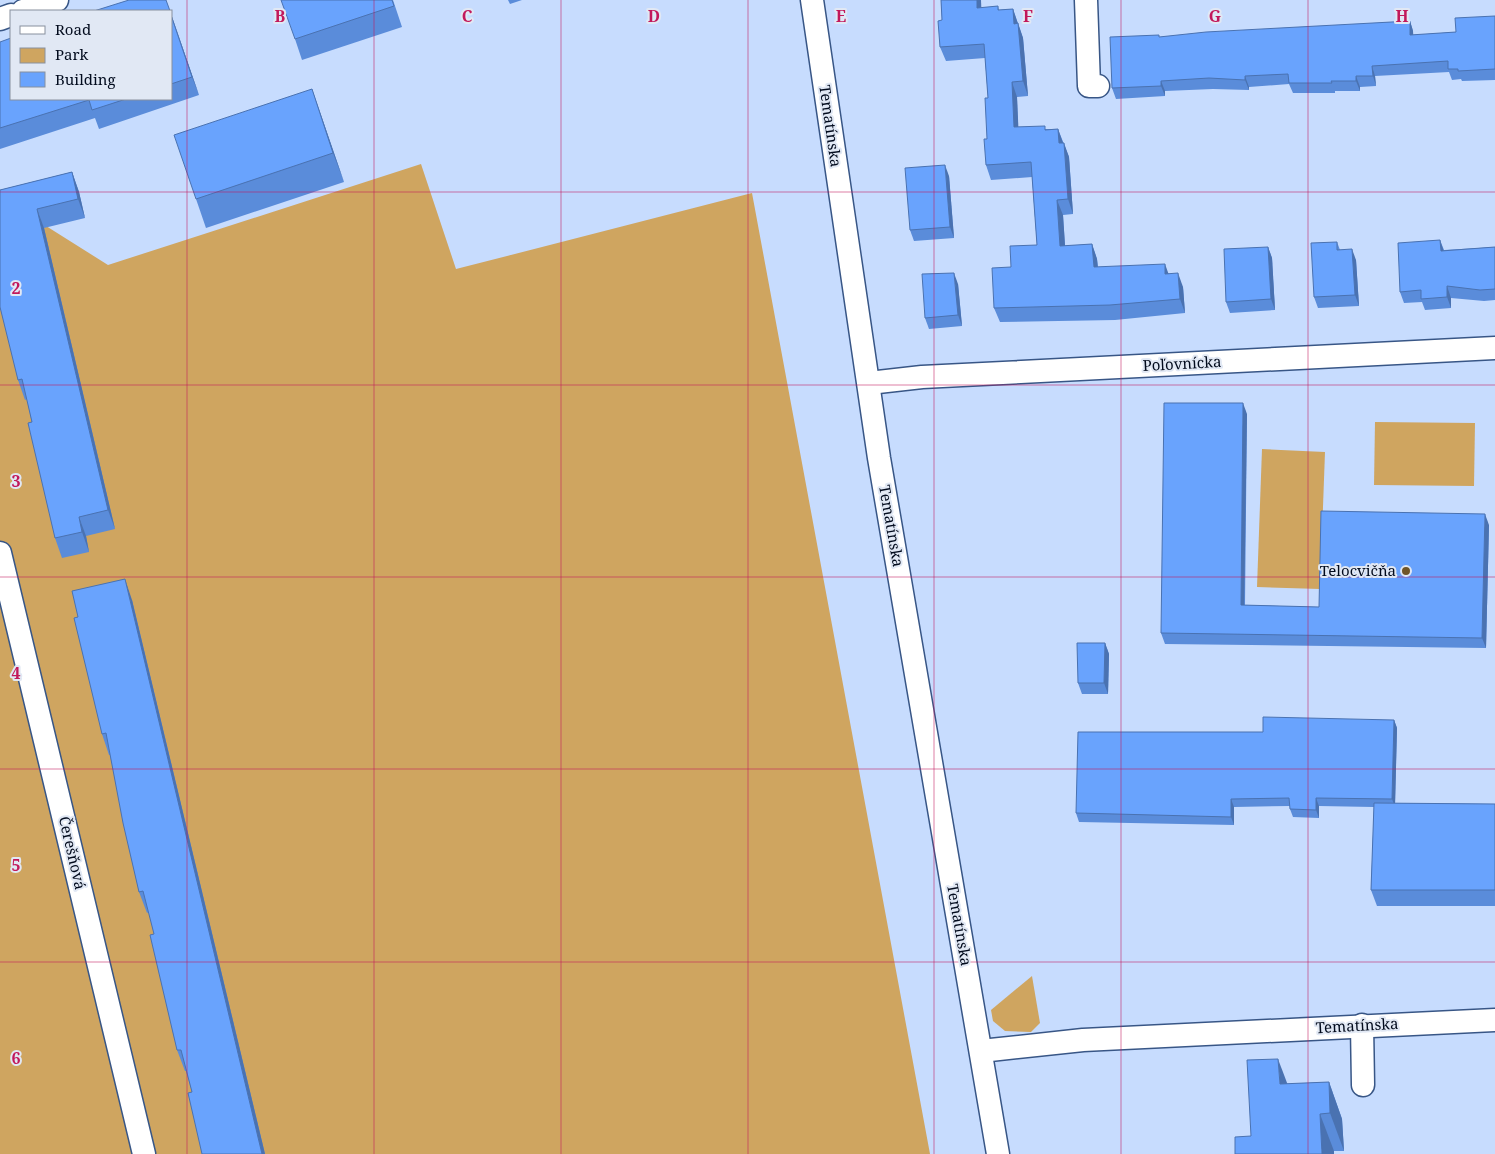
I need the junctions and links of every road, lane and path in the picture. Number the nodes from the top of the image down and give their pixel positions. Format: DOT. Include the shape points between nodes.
graph roads {
  1 [pos="56,0"];
  2 [pos="812,0"];
  3 [pos="1091,0"];
  4 [pos="26,10"];
  5 [pos="1098,86"];
  6 [pos="1495,348"];
  7 [pos="869,383"];
  8 [pos="0,553"];
  9 [pos="1495,1020"];
  10 [pos="1362,1025"];
  11 [pos="981,1051"];
  12 [pos="1363,1085"];
  13 [pos="144,1154"];
  14 [pos="998,1154"];
  1 -- 4 [label="street"];
  2 -- 7 [label="street, Tematínska"];
  3 -- 5 [label="street" via="1089,86"];
  6 -- 7 [label="street, Poľovnícka" via="922,377"];
  7 -- 11 [label="street, Tematínska"];
  8 -- 13 [label="street, Čerešňová"];
  9 -- 10 [label="street, Tematínska"];
  10 -- 11 [label="street, Tematínska" via="1083,1040"];
  10 -- 12 [label="street"];
  11 -- 14 [label="street, Tematínska"];
}
